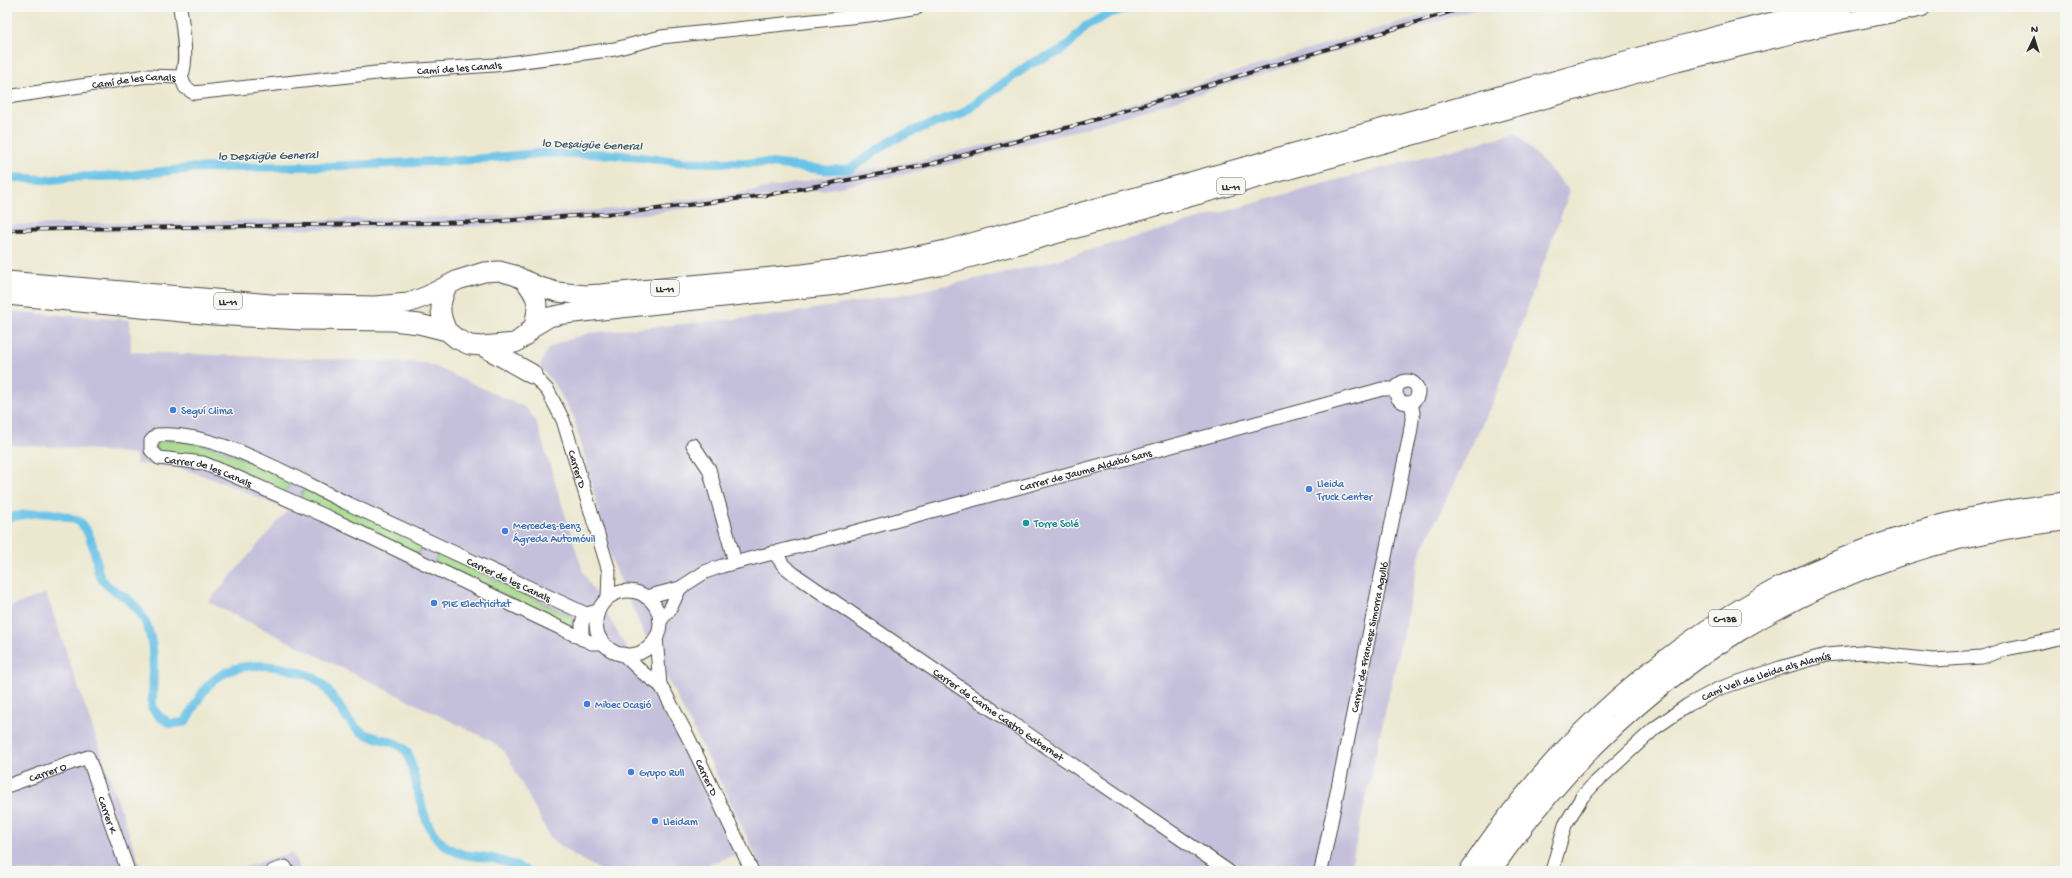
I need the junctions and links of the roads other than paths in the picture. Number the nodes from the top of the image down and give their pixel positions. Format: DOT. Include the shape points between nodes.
graph roads {
  1 [pos="180,7"];
  2 [pos="918,7"];
  3 [pos="1842,7"];
  4 [pos="1921,7"];
  5 [pos="181,77"];
  6 [pos="7,97"];
  7 [pos="7,281"];
  8 [pos="525,281"];
  9 [pos="446,288"];
  10 [pos="7,295"];
  11 [pos="447,331"];
  12 [pos="530,331"];
  13 [pos="482,346"];
  14 [pos="532,374"];
  15 [pos="1396,389"];
  16 [pos="1411,403"];
  17 [pos="693,445"];
  18 [pos="299,480"];
  19 [pos="290,500"];
  20 [pos="2065,502"];
  21 [pos="2065,520"];
  22 [pos="433,544"];
  23 [pos="774,552"];
  24 [pos="735,562"];
  25 [pos="425,564"];
  26 [pos="609,572"];
  27 [pos="680,588"];
  28 [pos="631,591"];
  29 [pos="646,596"];
  30 [pos="608,598"];
  31 [pos="592,612"];
  32 [pos="660,621"];
  33 [pos="2065,637"];
  34 [pos="656,638"];
  35 [pos="582,639"];
  36 [pos="602,643"];
  37 [pos="624,654"];
  38 [pos="660,686"];
  39 [pos="88,757"];
  40 [pos="7,786"];
  41 [pos="128,871"];
  42 [pos="752,871"];
  43 [pos="1228,871"];
  44 [pos="1321,871"];
  45 [pos="1469,871"];
  46 [pos="1491,871"];
  47 [pos="1552,871"];
  1 -- 5 [label="street" via="184,46"];
  2 -- 5 [label="street, Camí de les Canals" via="869,15 661,37 615,49 494,65 376,73 194,93 186,87"];
  3 -- 8 [label="highway, LL-11" via="1679,46 946,250 883,263 803,274 600,294 557,292"];
  4 -- 12 [label="highway, LL-11" via="1814,28 1684,60 939,266 837,285 582,310 549,317"];
  5 -- 6 [label="street, Camí de les Canals" via="147,76"];
  7 -- 9 [label="highway, LL-11" via="206,300 351,306 408,303"];
  8 -- 9 [label="highway, LL-11" via="499,271 484,272 458,280"];
  8 -- 12 [label="highway" via="535,294 538,306"];
  9 -- 11 [label="highway" via="440,305 441,318"];
  10 -- 11 [label="highway, LL-11" via="213,315 302,320 393,321"];
  11 -- 13 [label="highway, LL-11" via="470,345"];
  12 -- 13 [label="highway, LL-11" via="515,343"];
  12 -- 14 [label="highway" via="526,358"];
  13 -- 14 [label="highway"];
  14 -- 26 [label="street, Carrer D" via="548,391 563,420"];
  15 -- 16 [label="street" via="1398,399 1404,403"];
  15 -- 16 [label="street" via="1404,382 1414,384 1418,394"];
  15 -- 23 [label="street, Carrer de Jaume Aldabó Sans" via="1382,389 828,540"];
  16 -- 44 [label="street, Carrer de Francesc Simorra Agulló" via="1413,413 1410,434"];
  17 -- 24 [label="street" via="709,469"];
  18 -- 19 [label="street"];
  18 -- 19 [label="street, Carrer de les Canals" via="205,440 164,434 156,435 151,441 151,450 158,458 203,463"];
  18 -- 22 [label="street, Carrer de les Canals"];
  19 -- 25 [label="street, Carrer de les Canals"];
  20 -- 45 [label="highway, C-13B" via="1972,517 1894,539 1790,582 1718,622 1642,677 1578,734 1521,798"];
  21 -- 46 [label="highway, C-13B" via="1991,532 1914,551 1836,580 1747,626 1676,674 1616,724 1548,795"];
  22 -- 25 [label="street"];
  22 -- 31 [label="street, Carrer de les Canals"];
  23 -- 24 [label="street, Carrer de Jaume Aldabó Sans"];
  23 -- 43 [label="street, Carrer de Carme Castro Gabernet" via="784,566 794,574"];
  24 -- 27 [label="street, Carrer de Jaume Aldabó Sans" via="712,569"];
  25 -- 35 [label="street, Carrer de les Canals"];
  26 -- 28 [label="street"];
  26 -- 30 [label="street, Carrer D"];
  27 -- 29 [label="street, Carrer de Jaume Aldabó Sans"];
  27 -- 32 [label="street" via="670,609"];
  28 -- 29 [label="street"];
  28 -- 30 [label="street" via="623,591"];
  29 -- 32 [label="street" via="656,607"];
  30 -- 31 [label="street"];
  31 -- 35 [label="street" via="582,623"];
  31 -- 36 [label="street"];
  32 -- 34 [label="street"];
  33 -- 47 [label="street, Camí Vell de Lleida als Alamús" via="2006,649 1982,657 1933,660 1861,652 1826,655 1718,689 1688,705 1656,728 1582,797 1565,825"];
  34 -- 37 [label="street" via="642,652"];
  34 -- 38 [label="street, Carrer D"];
  35 -- 36 [label="street, Carrer de les Canals"];
  36 -- 37 [label="street" via="614,652"];
  37 -- 38 [label="street, Carrer D"];
  38 -- 42 [label="street, Carrer D" via="689,739"];
  39 -- 40 [label="street, Carrer O"];
  39 -- 41 [label="street, Carrer K"];
}
